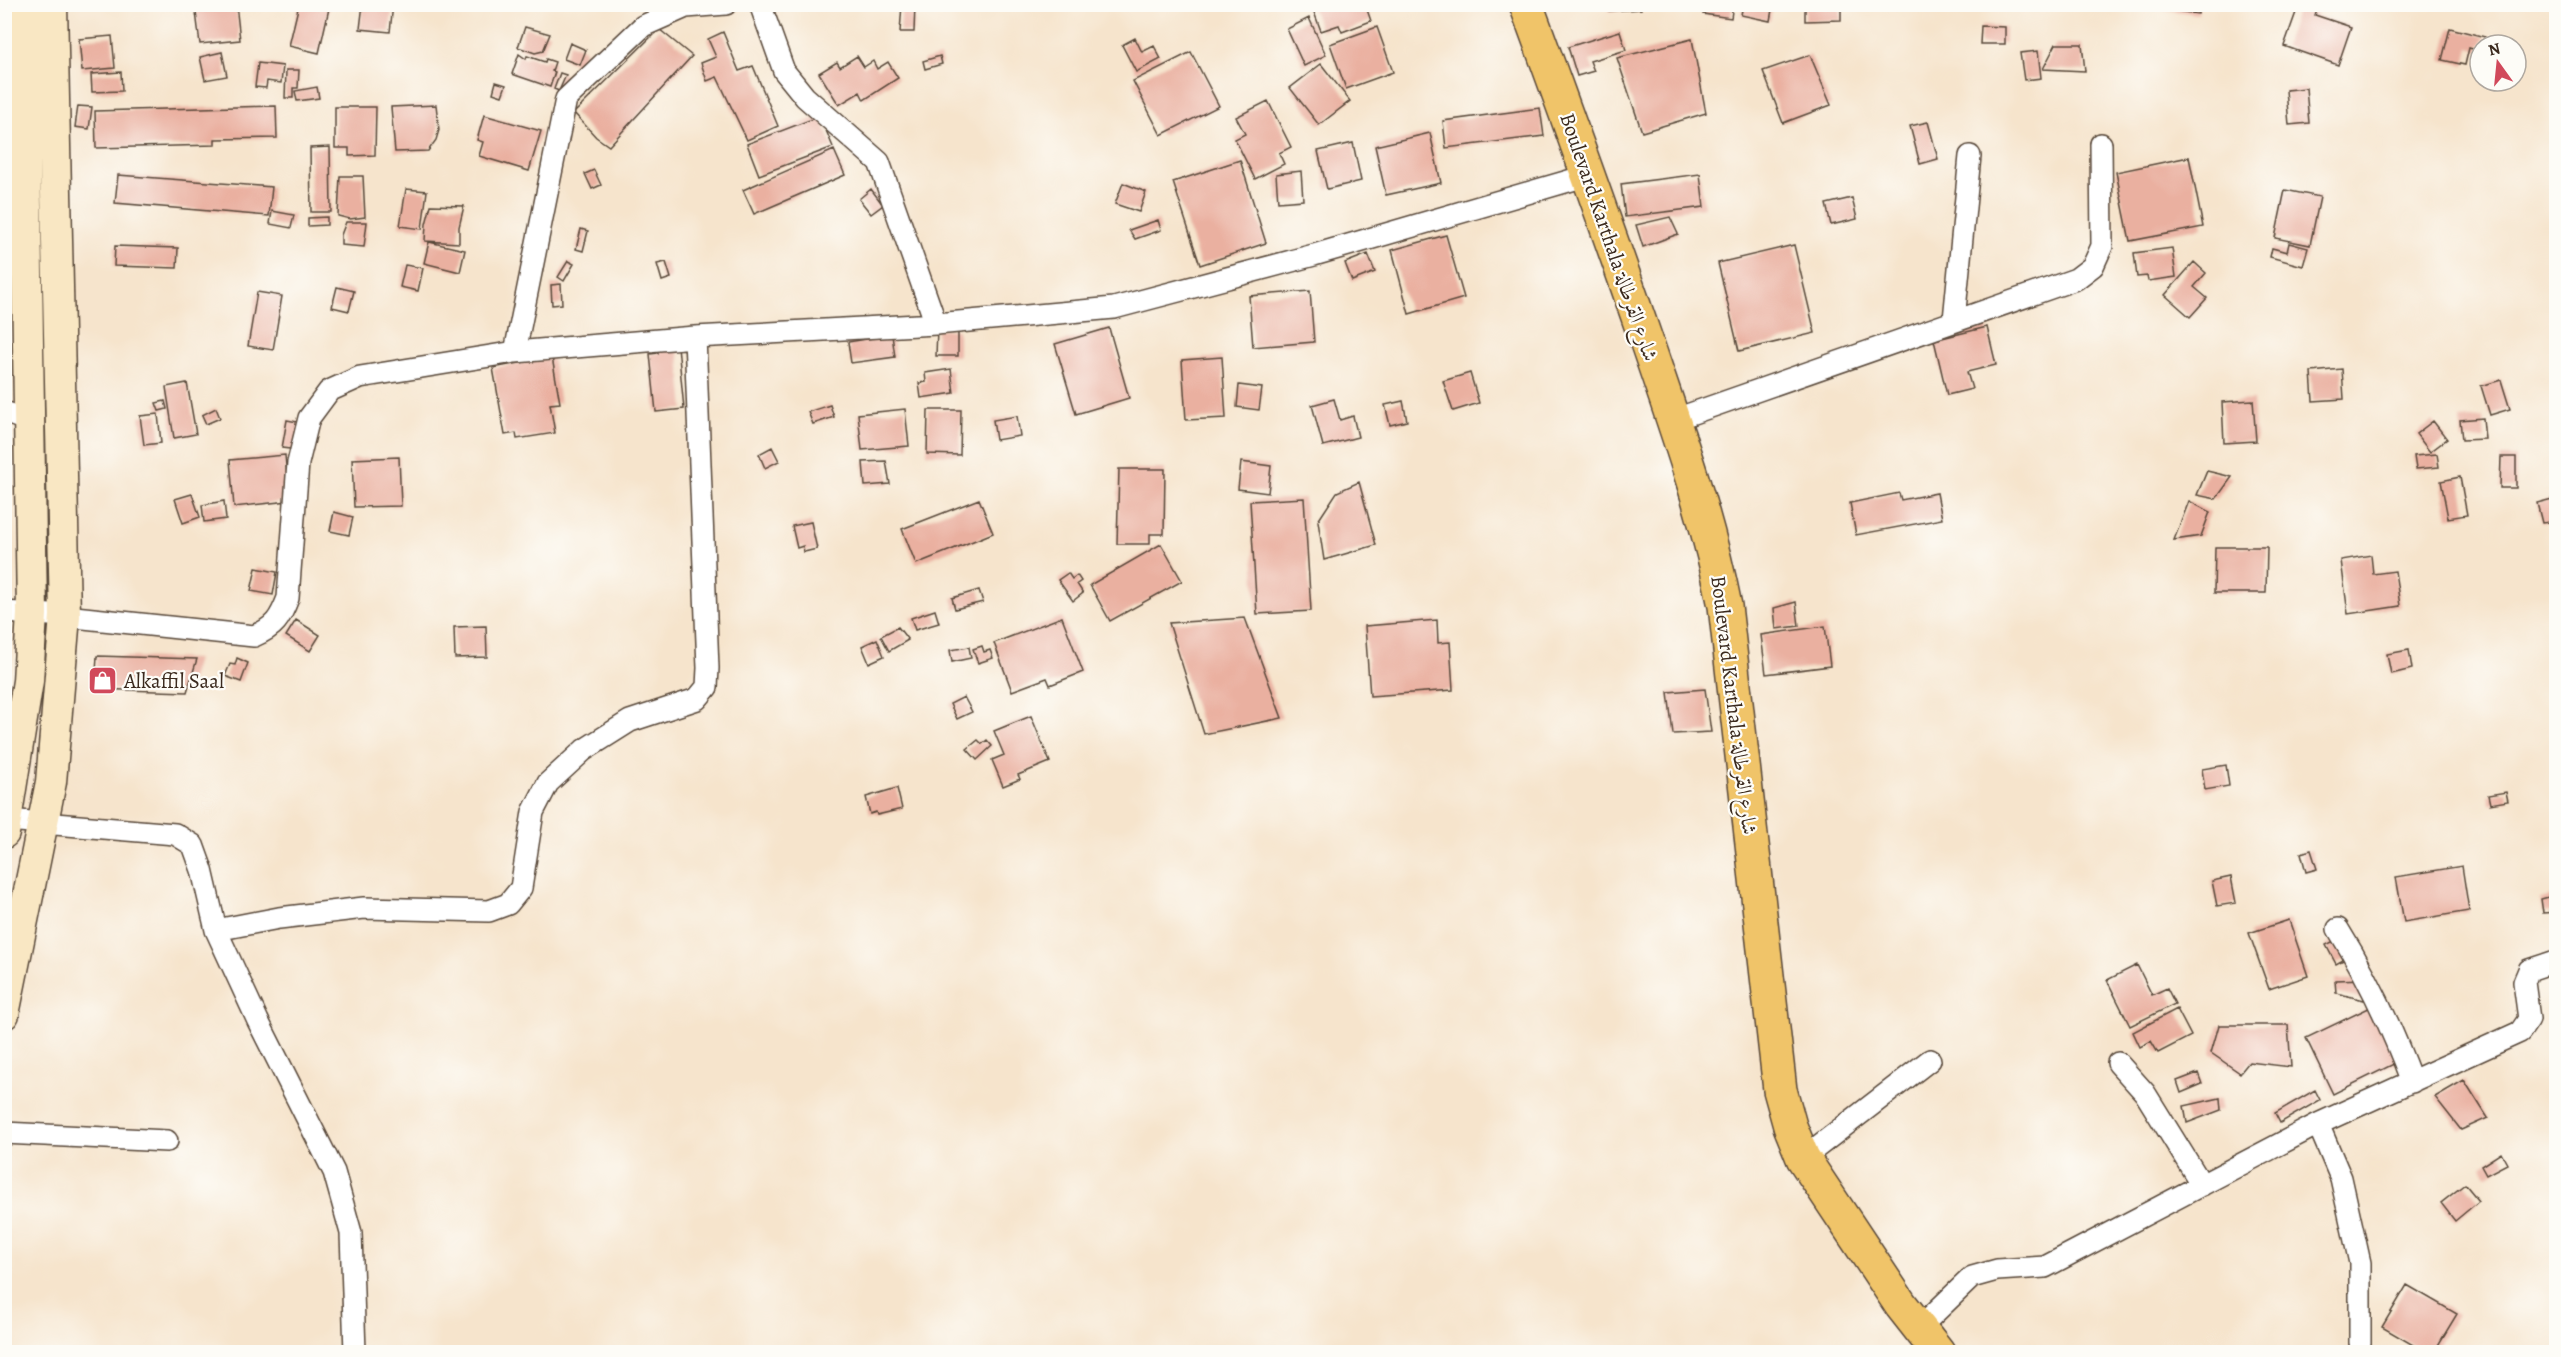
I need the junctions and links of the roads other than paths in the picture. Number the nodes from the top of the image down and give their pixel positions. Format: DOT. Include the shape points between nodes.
graph roads {
  1 [pos="726,4"];
  2 [pos="760,4"];
  3 [pos="1526,4"];
  4 [pos="52,18"];
  5 [pos="17,20"];
  6 [pos="2101,144"];
  7 [pos="1970,156"];
  8 [pos="1589,175"];
  9 [pos="1954,320"];
  10 [pos="936,324"];
  11 [pos="695,336"];
  12 [pos="515,352"];
  13 [pos="17,416"];
  14 [pos="1673,420"];
  15 [pos="18,613"];
  16 [pos="65,616"];
  17 [pos="43,824"];
  18 [pos="6,826"];
  19 [pos="2338,929"];
  20 [pos="216,930"];
  21 [pos="2556,961"];
  22 [pos="4,1014"];
  23 [pos="1930,1060"];
  24 [pos="2118,1063"];
  25 [pos="2412,1082"];
  26 [pos="2318,1124"];
  27 [pos="4,1132"];
  28 [pos="168,1141"];
  29 [pos="1803,1158"];
  30 [pos="2202,1185"];
  31 [pos="1928,1340"];
  32 [pos="2360,1342"];
  33 [pos="355,1353"];
  1 -- 12 [label="street" via="686,7 643,26 566,99"];
  2 -- 10 [label="street" via="784,71 805,98 879,162"];
  3 -- 8 [label="main road, Boulevard Karthala شارع القرطالة"];
  4 -- 5 [label="street"];
  4 -- 16 [label="main road"];
  5 -- 13 [label="main road"];
  6 -- 9 [label="street" via="2102,246 2093,266 2076,279"];
  7 -- 9 [label="street"];
  8 -- 10 [label="street" via="1114,308"];
  8 -- 14 [label="main road, Boulevard Karthala شارع القرطالة"];
  9 -- 14 [label="street"];
  10 -- 11 [label="street"];
  11 -- 12 [label="street"];
  11 -- 20 [label="street" via="707,687 697,699 630,721 584,750 548,783 533,812 521,888 508,904 489,911 364,908"];
  12 -- 16 [label="street" via="360,377 329,391 309,418 298,463 288,598 280,618 267,630 254,636"];
  13 -- 15 [label="main road"];
  14 -- 29 [label="main road, Boulevard Karthala شارع القرطالة" via="1700,501 1725,606 1780,1090"];
  15 -- 16 [label="street"];
  15 -- 18 [label="main road" via="27,681"];
  16 -- 17 [label="main road" via="51,782"];
  17 -- 18 [label="street"];
  17 -- 20 [label="street" via="175,834 193,845"];
  17 -- 22 [label="main road"];
  19 -- 25 [label="street" via="2362,967"];
  20 -- 33 [label="street" via="334,1172 351,1233"];
  21 -- 25 [label="street" via="2529,970 2524,982 2529,1019 2520,1032"];
  23 -- 29 [label="street"];
  24 -- 30 [label="street" via="2145,1093"];
  25 -- 26 [label="street"];
  26 -- 30 [label="street"];
  26 -- 32 [label="street" via="2341,1179 2360,1263"];
  27 -- 28 [label="street"];
  29 -- 31 [label="main road, Boulevard Karthala شارع القرطالة"];
  30 -- 31 [label="street" via="2044,1267 1997,1270 1972,1277"];
}
